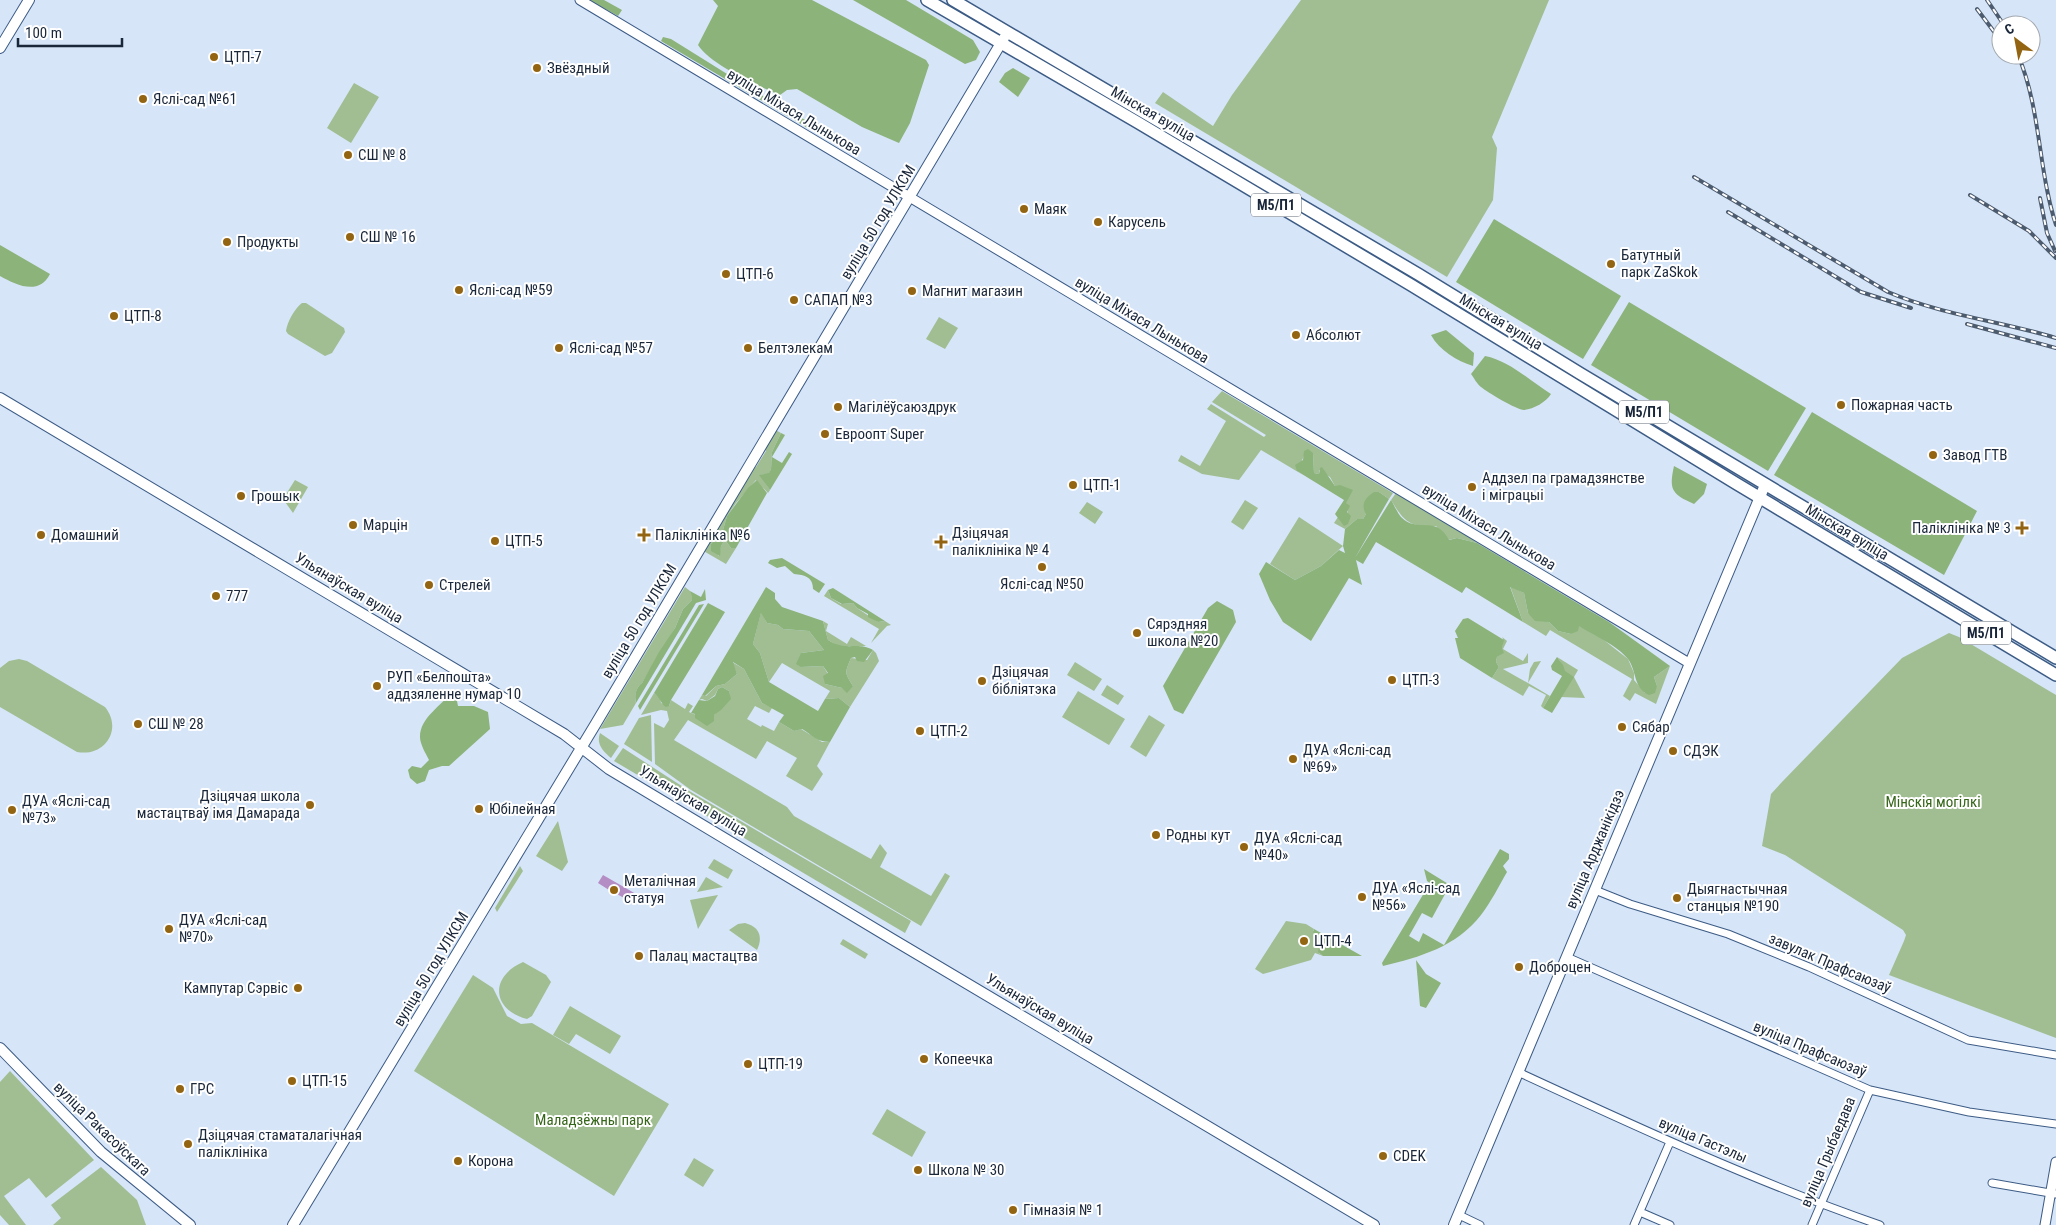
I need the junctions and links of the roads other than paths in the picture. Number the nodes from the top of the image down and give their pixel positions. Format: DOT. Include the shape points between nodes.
graph roads {
  1 [pos="29,0"];
  2 [pos="580,0"];
  3 [pos="927,0"];
  4 [pos="954,0"];
  5 [pos="1008,32"];
  6 [pos="1001,43"];
  7 [pos="0,48"];
  8 [pos="1144,111"];
  9 [pos="1137,122"];
  10 [pos="910,198"];
  11 [pos="1493,319"];
  12 [pos="1487,332"];
  13 [pos="0,398"];
  14 [pos="1765,484"];
  15 [pos="1759,497"];
  16 [pos="2056,658"];
  17 [pos="1689,663"];
  18 [pos="2056,675"];
  19 [pos="581,748"];
  20 [pos="1595,890"];
  21 [pos="1567,957"];
  22 [pos="0,1048"];
  23 [pos="2056,1055"];
  24 [pos="1518,1072"];
  25 [pos="1870,1090"];
  26 [pos="2056,1124"];
  27 [pos="1670,1142"];
  28 [pos="2056,1162"];
  29 [pos="1992,1183"];
  30 [pos="2053,1194"];
  31 [pos="1821,1205"];
  32 [pos="1640,1212"];
  33 [pos="1459,1215"];
  34 [pos="190,1225"];
  35 [pos="294,1225"];
  36 [pos="1374,1225"];
  37 [pos="1454,1225"];
  38 [pos="1480,1225"];
  39 [pos="1634,1225"];
  40 [pos="1670,1225"];
  41 [pos="1812,1225"];
  42 [pos="1880,1225"];
  43 [pos="2045,1225"];
  1 -- 7 [label="main road"];
  2 -- 10 [label="street, вуліца Міхася Лынькова"];
  3 -- 6 [label="main road, Мінская вуліца / М5/П1"];
  4 -- 5 [label="main road, Мінская вуліца / М5/П1"];
  5 -- 6 [label="main road, вуліца 50 год УЛКСМ"];
  5 -- 8 [label="main road, Мінская вуліца / М5/П1"];
  6 -- 9 [label="main road, Мінская вуліца / М5/П1"];
  6 -- 10 [label="main road, вуліца 50 год УЛКСМ"];
  8 -- 9 [label="main road"];
  8 -- 11 [label="main road, Мінская вуліца / М5/П1"];
  9 -- 12 [label="main road, Мінская вуліца / М5/П1"];
  10 -- 17 [label="street, вуліца Міхася Лынькова"];
  10 -- 19 [label="main road, вуліца 50 год УЛКСМ"];
  11 -- 12 [label="main road" via="1486,322"];
  11 -- 14 [label="main road, Мінская вуліца / М5/П1"];
  12 -- 15 [label="main road, Мінская вуліца / М5/П1"];
  13 -- 19 [label="main road, Ульянаўская вуліца" via="558,729"];
  14 -- 15 [label="main road, вуліца Арджанікідзэ"];
  14 -- 16 [label="main road, Мінская вуліца / М5/П1"];
  15 -- 17 [label="main road, вуліца Арджанікідзэ"];
  15 -- 18 [label="main road, Мінская вуліца / М5/П1"];
  17 -- 20 [label="main road, вуліца Арджанікідзэ"];
  19 -- 35 [label="main road, вуліца 50 год УЛКСМ"];
  19 -- 36 [label="main road, Ульянаўская вуліца" via="762,861"];
  20 -- 21 [label="main road, вуліца Арджанікідзэ"];
  20 -- 23 [label="street, завулак Прафсаюзаў" via="1728,934 1968,1040"];
  21 -- 24 [label="main road, вуліца Арджанікідзэ"];
  21 -- 25 [label="street, вуліца Прафсаюзаў"];
  22 -- 34 [label="main road, вуліца Ракасоўскага" via="101,1152"];
  24 -- 27 [label="street, вуліца Гастэлы"];
  24 -- 33 [label="main road, вуліца Арджанікідзэ"];
  25 -- 26 [label="street, вуліца Прафсаюзаў" via="1969,1112"];
  25 -- 31 [label="street, вуліца Грыбаедава"];
  27 -- 31 [label="street, вуліца Гастэлы"];
  27 -- 32 [label="street"];
  28 -- 30 [label="street"];
  29 -- 30 [label="street"];
  30 -- 43 [label="street"];
  31 -- 41 [label="street, вуліца Грыбаедава"];
  31 -- 42 [label="street, вуліца Гастэлы"];
  32 -- 39 [label="street"];
  32 -- 40 [label="street"];
  33 -- 37 [label="main road, вуліца Арджанікідзэ"];
  33 -- 38 [label="street"];
}
